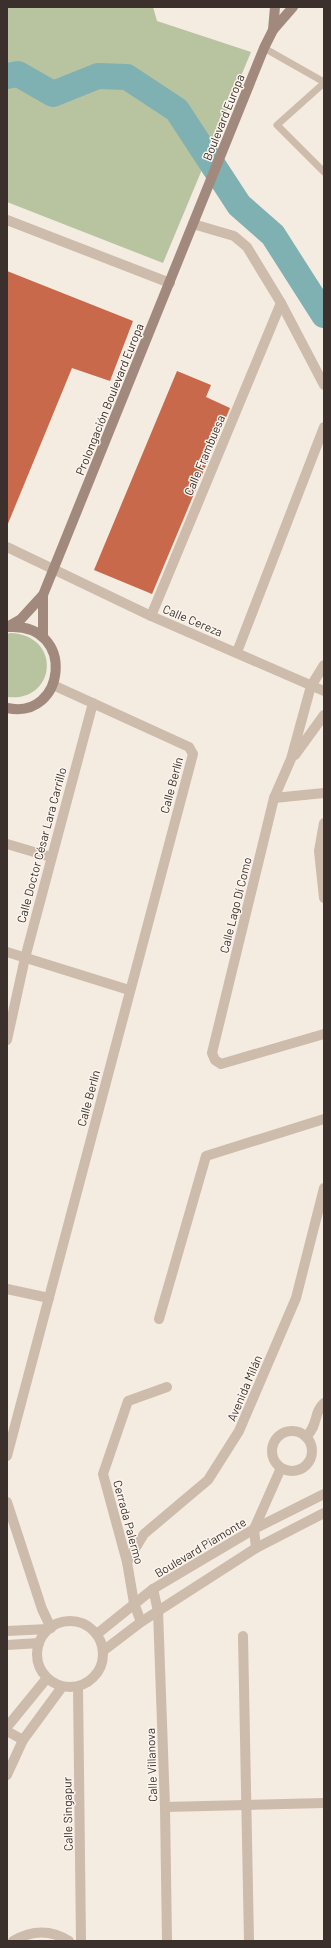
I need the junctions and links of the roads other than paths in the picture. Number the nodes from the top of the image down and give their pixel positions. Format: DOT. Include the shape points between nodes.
graph roads {
  1 [pos="275,7"];
  2 [pos="293,7"];
  3 [pos="273,30"];
  4 [pos="264,48"];
  5 [pos="324,83"];
  6 [pos="324,172"];
  7 [pos="198,213"];
  8 [pos="7,220"];
  9 [pos="193,224"];
  10 [pos="170,284"];
  11 [pos="281,303"];
  12 [pos="324,385"];
  13 [pos="324,427"];
  14 [pos="7,547"];
  15 [pos="53,568"];
  16 [pos="42,595"];
  17 [pos="150,616"];
  18 [pos="7,627"];
  19 [pos="43,636"];
  20 [pos="237,652"];
  21 [pos="324,665"];
  22 [pos="53,685"];
  23 [pos="310,686"];
  24 [pos="324,690"];
  25 [pos="93,703"];
  26 [pos="8,710"];
  27 [pos="324,715"];
  28 [pos="291,760"];
  29 [pos="324,793"];
  30 [pos="274,798"];
  31 [pos="324,823"];
  32 [pos="7,844"];
  33 [pos="51,857"];
  34 [pos="324,898"];
  35 [pos="7,952"];
  36 [pos="25,958"];
  37 [pos="129,990"];
  38 [pos="324,1034"];
  39 [pos="7,1040"];
  40 [pos="324,1119"];
  41 [pos="324,1188"];
  42 [pos="7,1289"];
  43 [pos="49,1298"];
  44 [pos="159,1319"];
  45 [pos="167,1388"];
  46 [pos="324,1403"];
  47 [pos="319,1429"];
  48 [pos="306,1437"];
  49 [pos="7,1456"];
  50 [pos="281,1468"];
  51 [pos="324,1494"];
  52 [pos="7,1502"];
  53 [pos="324,1513"];
  54 [pos="254,1529"];
  55 [pos="256,1548"];
  56 [pos="127,1562"];
  57 [pos="153,1589"];
  58 [pos="134,1603"];
  59 [pos="158,1611"];
  60 [pos="141,1622"];
  61 [pos="50,1628"];
  62 [pos="7,1631"];
  63 [pos="97,1634"];
  64 [pos="243,1636"];
  65 [pos="39,1643"];
  66 [pos="7,1645"];
  67 [pos="103,1651"];
  68 [pos="47,1678"];
  69 [pos="62,1687"];
  70 [pos="78,1687"];
  71 [pos="7,1727"];
  72 [pos="7,1731"];
  73 [pos="23,1740"];
  74 [pos="7,1775"];
  75 [pos="324,1803"];
  76 [pos="246,1805"];
  77 [pos="165,1807"];
  78 [pos="13,1941"];
  79 [pos="69,1941"];
  80 [pos="81,1941"];
  81 [pos="167,1941"];
  82 [pos="249,1941"];
  1 -- 3 [label="main road, Boulevard Europa"];
  2 -- 3 [label="main road, Boulevard Europa"];
  3 -- 4 [label="main road, Boulevard Europa"];
  4 -- 5 [label="lane"];
  4 -- 7 [label="main road, Boulevard Europa"];
  5 -- 6 [label="lane" via="277,125"];
  7 -- 9 [label="main road, Prolongación Boulevard Europa"];
  8 -- 10 [label="street"];
  9 -- 10 [label="main road, Prolongación Boulevard Europa"];
  9 -- 11 [label="street" via="234,236 247,247"];
  10 -- 15 [label="main road, Prolongación Boulevard Europa"];
  11 -- 12 [label="street"];
  11 -- 17 [label="street, Calle Frambuesa"];
  13 -- 20 [label="street"];
  14 -- 15 [label="street, Calle Cereza"];
  15 -- 16 [label="main road, Prolongación Boulevard Europa"];
  15 -- 17 [label="street, Calle Cereza"];
  16 -- 18 [label="main road, Prolongación Boulevard Europa" via="21,619"];
  16 -- 19 [label="main road, Prolongación Boulevard Europa"];
  17 -- 20 [label="street, Calle Cereza"];
  18 -- 19 [label="main road" via="24,627"];
  19 -- 22 [label="main road" via="56,659 57,672"];
  20 -- 23 [label="street, Calle Cereza"];
  21 -- 23 [label="street, Calle Lago Dí Como"];
  22 -- 25 [label="street"];
  22 -- 26 [label="main road" via="46,696 35,704"];
  23 -- 24 [label="street, Calle Cereza"];
  23 -- 28 [label="street, Calle Lago Dí Como"];
  25 -- 33 [label="street, Calle Doctor César Lara Carrillo"];
  25 -- 37 [label="street, Calle Berlín" via="190,747 193,754"];
  27 -- 28 [label="street, Calle Lago Dí Como"];
  28 -- 30 [label="street, Calle Lago Dí Como"];
  29 -- 30 [label="street"];
  30 -- 38 [label="street, Calle Lago Dí Como" via="212,1053 215,1060 221,1064"];
  31 -- 34 [label="street" via="319,851"];
  32 -- 33 [label="street"];
  33 -- 36 [label="street, Calle Doctor César Lara Carrillo"];
  35 -- 36 [label="street"];
  36 -- 37 [label="street"];
  36 -- 39 [label="street, Calle Doctor César Lara Carrillo"];
  37 -- 43 [label="street, Calle Berlín"];
  40 -- 44 [label="street" via="206,1156"];
  41 -- 56 [label="street, Avenida Milán" via="296,1298 239,1431 208,1480 144,1534"];
  42 -- 43 [label="street"];
  43 -- 49 [label="street, Calle Berlín"];
  45 -- 56 [label="street, Cerrada Palermo" via="128,1401 103,1474"];
  46 -- 47 [label="street" via="319,1408"];
  47 -- 48 [label="street"];
  48 -- 50 [label="street" via="312,1448 310,1461 300,1470"];
  48 -- 50 [label="street" via="300,1433 287,1431 276,1439 273,1444 273,1458"];
  50 -- 54 [label="street"];
  51 -- 54 [label="street, Boulevard Piamonte"];
  52 -- 61 [label="street"];
  53 -- 55 [label="street"];
  54 -- 55 [label="street"];
  54 -- 57 [label="street, Boulevard Piamonte"];
  55 -- 59 [label="street"];
  56 -- 58 [label="street, Cerrada Palermo"];
  57 -- 58 [label="street, Boulevard Piamonte"];
  57 -- 59 [label="street, Calle Villanova"];
  58 -- 60 [label="street, Cerrada Palermo"];
  58 -- 63 [label="street, Boulevard Piamonte"];
  59 -- 60 [label="street"];
  59 -- 77 [label="street, Calle Villanova"];
  60 -- 67 [label="street"];
  61 -- 62 [label="street"];
  61 -- 63 [label="street" via="58,1623 79,1622"];
  61 -- 65 [label="street"];
  63 -- 67 [label="street"];
  64 -- 76 [label="street"];
  65 -- 66 [label="street"];
  65 -- 68 [label="street" via="38,1661"];
  67 -- 70 [label="street" via="100,1670 87,1683"];
  68 -- 69 [label="street"];
  68 -- 71 [label="street"];
  69 -- 70 [label="street"];
  69 -- 73 [label="street"];
  70 -- 80 [label="street, Calle Singapur"];
  72 -- 73 [label="street"];
  73 -- 74 [label="street"];
  75 -- 76 [label="street"];
  76 -- 77 [label="street"];
  76 -- 82 [label="street"];
  77 -- 81 [label="street, Calle Villanova"];
  78 -- 79 [label="street" via="23,1935 49,1932"];
}
